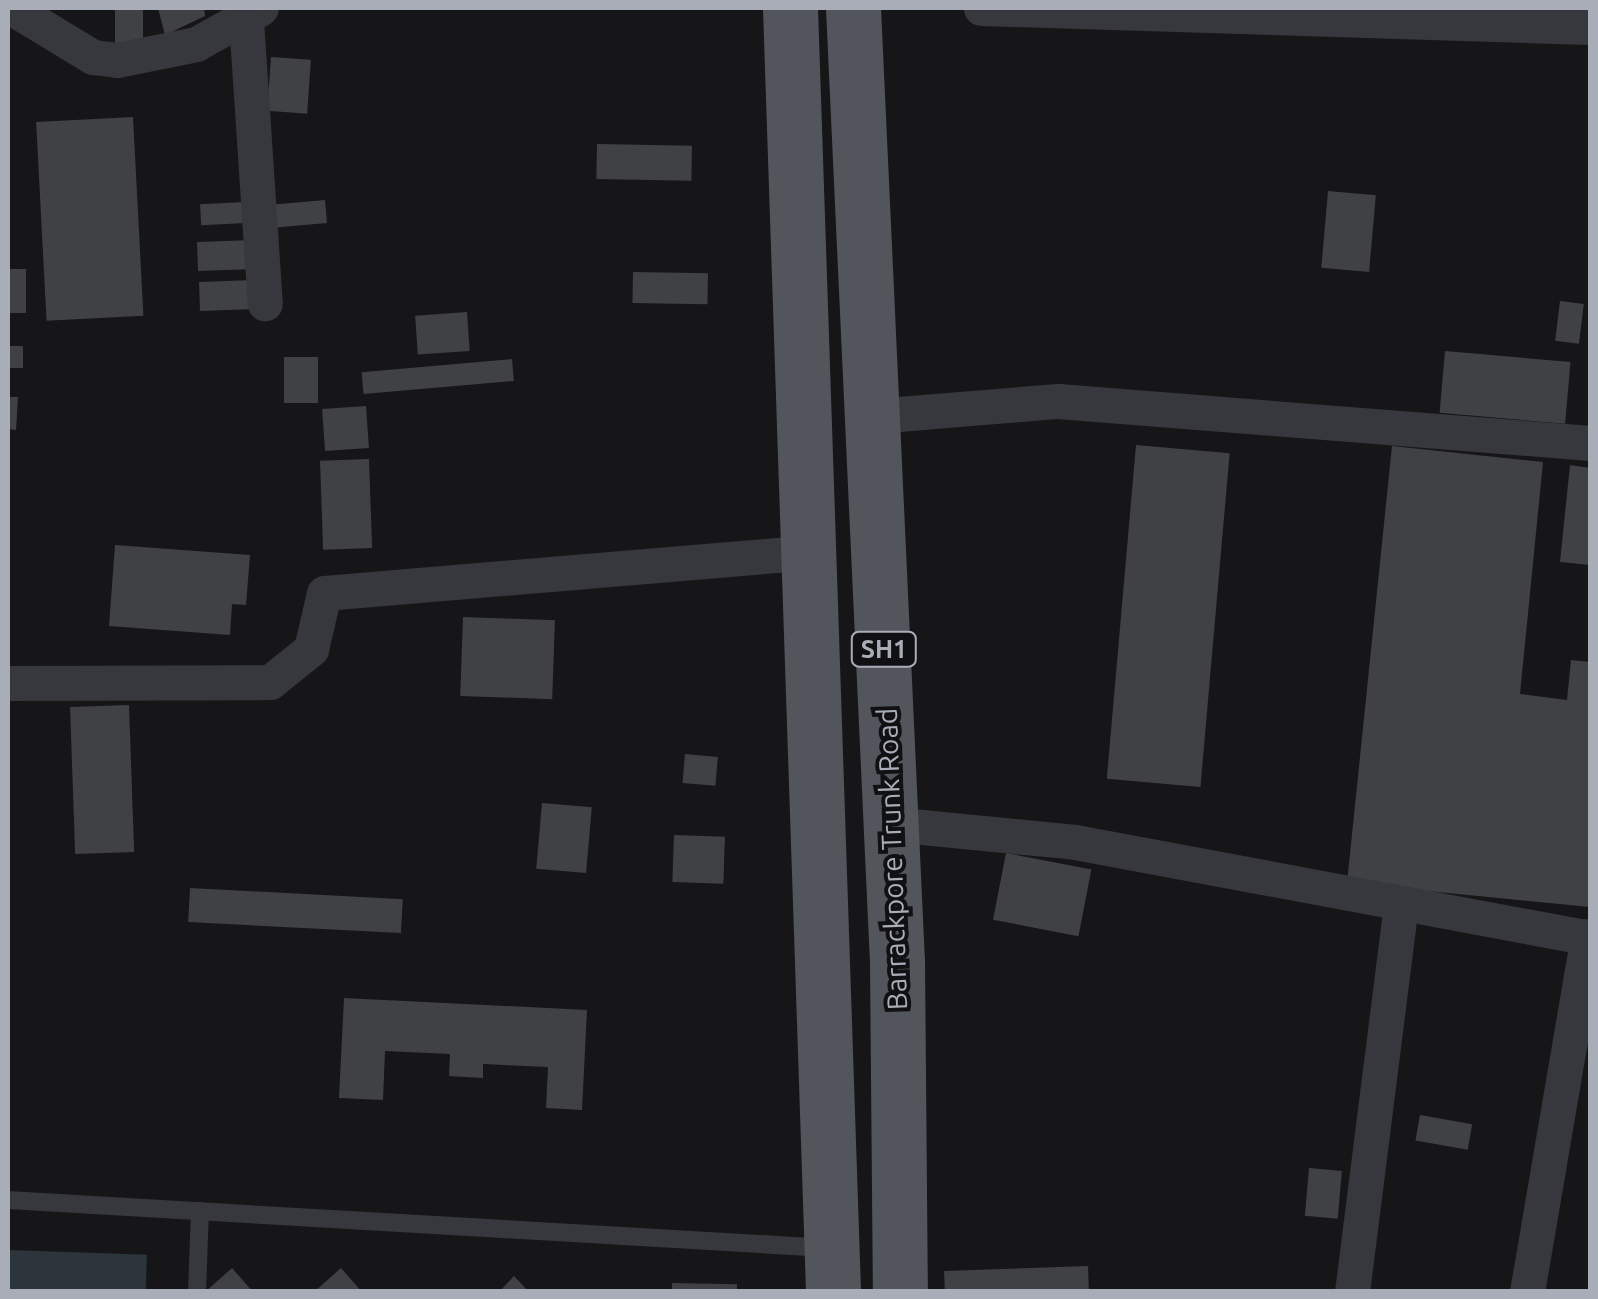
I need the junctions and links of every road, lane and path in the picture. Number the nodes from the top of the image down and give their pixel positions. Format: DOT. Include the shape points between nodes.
graph roads {
  1 [pos="12,8"];
  2 [pos="790,8"];
  3 [pos="853,8"];
  4 [pos="981,8"];
  5 [pos="1019,8"];
  6 [pos="254,14"];
  7 [pos="1590,27"];
  8 [pos="264,303"];
  9 [pos="874,416"];
  10 [pos="1590,443"];
  11 [pos="812,552"];
  12 [pos="8,683"];
  13 [pos="892,824"];
  14 [pos="1401,906"];
  15 [pos="1588,937"];
  16 [pos="825,996"];
  17 [pos="898,997"];
  18 [pos="8,1200"];
  19 [pos="200,1211"];
  20 [pos="833,1270"];
  21 [pos="197,1292"];
  22 [pos="900,1292"];
  23 [pos="1352,1292"];
  24 [pos="1528,1292"];
  1 -- 6 [label="street" via="94,58 117,60 196,44"];
  2 -- 11 [label="main road, SH1"];
  3 -- 9 [label="main road, Barrackpore Trunk Road / SH1"];
  4 -- 5 [label="street"];
  5 -- 7 [label="street"];
  6 -- 8 [label="street"];
  9 -- 10 [label="street" via="1058,402"];
  9 -- 13 [label="main road, Barrackpore Trunk Road / SH1"];
  11 -- 12 [label="street" via="324,593 311,649 270,682"];
  11 -- 16 [label="main road, SH1"];
  13 -- 14 [label="street" via="1076,842"];
  13 -- 17 [label="main road, Barrackpore Trunk Road / SH1"];
  14 -- 15 [label="street"];
  14 -- 23 [label="street"];
  15 -- 24 [label="street"];
  16 -- 17 [label="main road"];
  16 -- 20 [label="main road, SH1"];
  17 -- 22 [label="main road, Barrackpore Trunk Road / SH1"];
  18 -- 19 [label="lane"];
  19 -- 20 [label="lane"];
  19 -- 21 [label="lane"];
}
